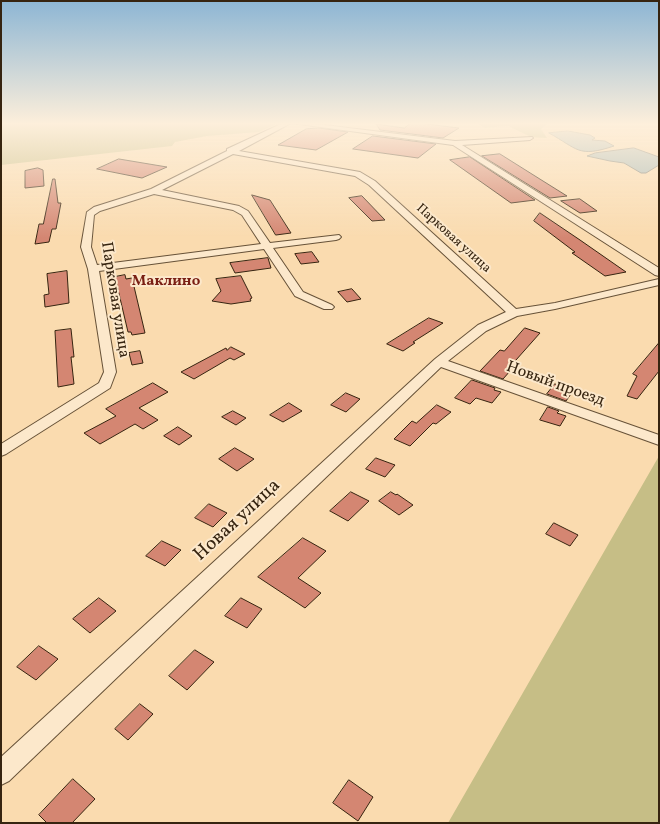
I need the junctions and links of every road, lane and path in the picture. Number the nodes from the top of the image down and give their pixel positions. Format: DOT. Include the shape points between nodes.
graph roads {
  1 [pos="210,161"];
  2 [pos="288,161"];
  3 [pos="484,161"];
  4 [pos="154,191"];
  5 [pos="336,237"];
  6 [pos="267,246"];
  7 [pos="93,269"];
  8 [pos="659,273"];
  9 [pos="659,282"];
  10 [pos="328,307"];
  11 [pos="514,313"];
  12 [pos="439,362"];
  13 [pos="659,440"];
  14 [pos="1,451"];
  15 [pos="1,773"];
  1 -- 4 [label="street, Парковая улица"];
  2 -- 11 [label="street, Парковая улица" via="357,174 372,183"];
  3 -- 8 [label="street"];
  4 -- 6 [label="street, Парковая улица" via="236,208 245,213"];
  4 -- 7 [label="street, Парковая улица" via="97,209 90,214 86,247"];
  5 -- 6 [label="street"];
  6 -- 7 [label="street"];
  6 -- 10 [label="street, Парковая улица" via="299,294"];
  7 -- 14 [label="street, Парковая улица" via="110,372 105,385"];
  9 -- 11 [label="street"];
  11 -- 12 [label="street, Новая улица" via="482,328"];
  12 -- 13 [label="street, Новый проезд"];
  12 -- 15 [label="street, Новая улица"];
}
